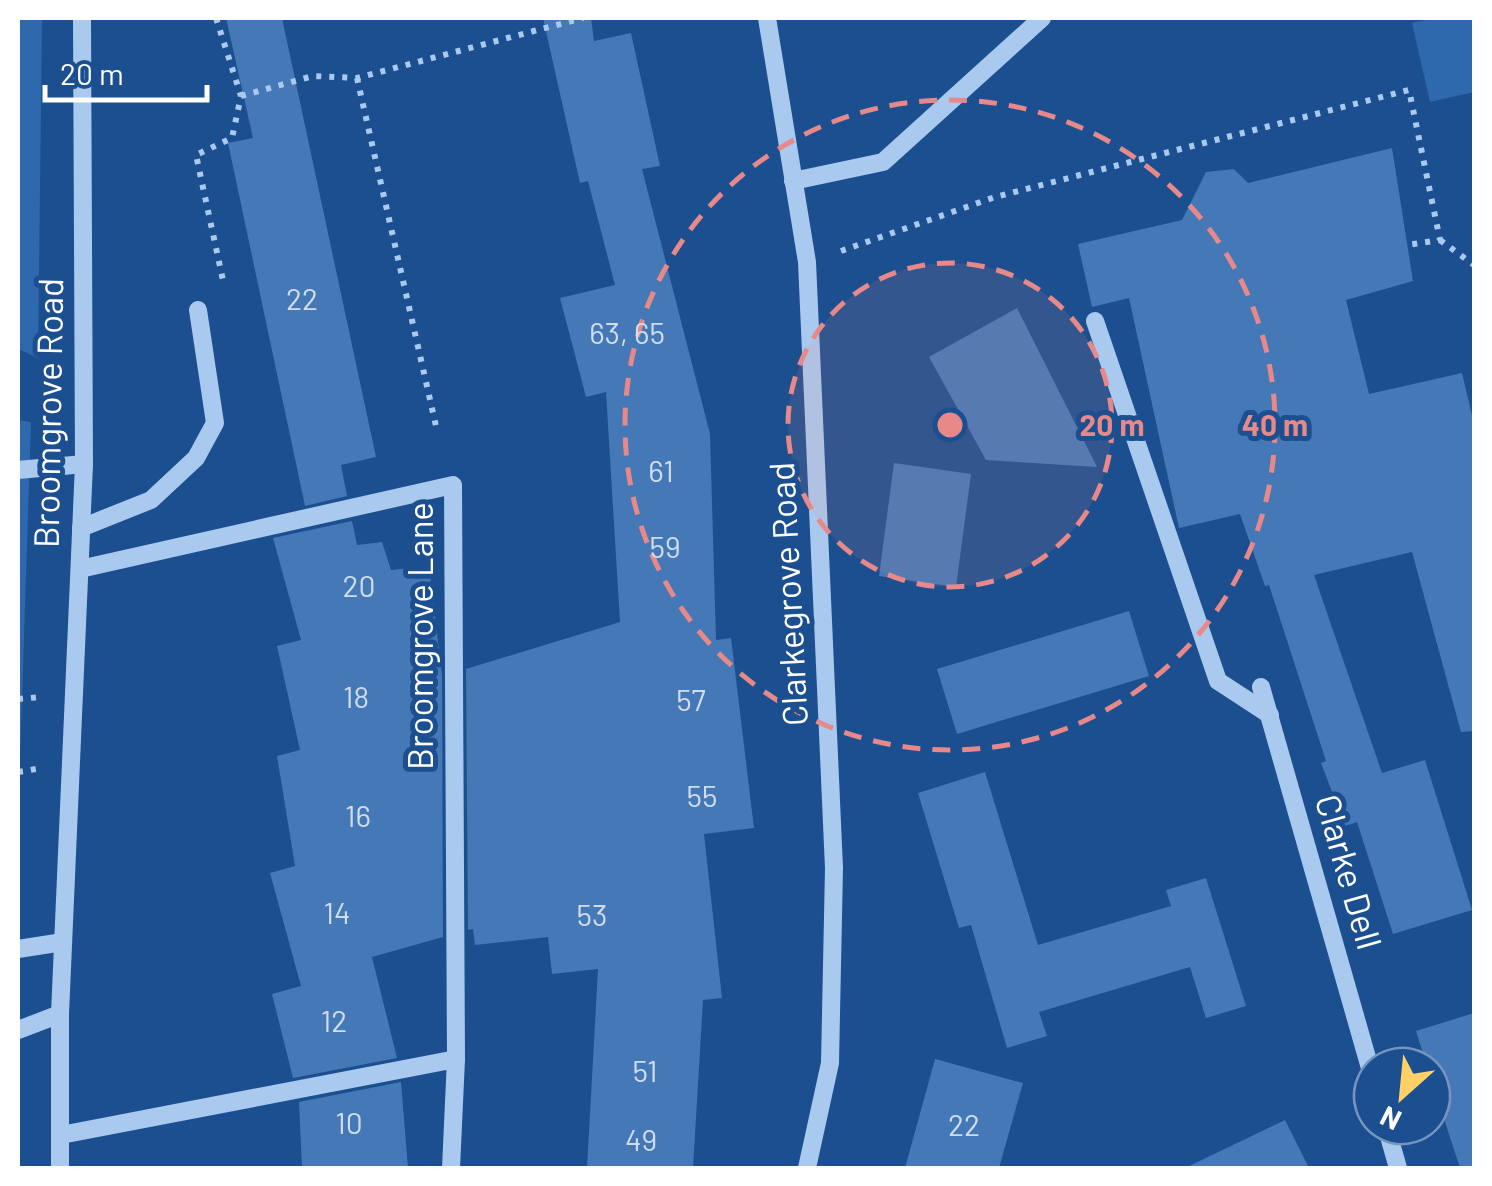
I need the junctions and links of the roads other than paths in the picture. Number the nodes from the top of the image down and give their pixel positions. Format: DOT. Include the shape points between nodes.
graph roads {
  1 [pos="82,18"];
  2 [pos="767,18"];
  3 [pos="1042,18"];
  4 [pos="793,180"];
  5 [pos="198,310"];
  6 [pos="1095,321"];
  7 [pos="84,464"];
  8 [pos="18,470"];
  9 [pos="81,528"];
  10 [pos="80,569"];
  11 [pos="1261,687"];
  12 [pos="1270,715"];
  13 [pos="63,942"];
  14 [pos="18,949"];
  15 [pos="60,1014"];
  16 [pos="18,1030"];
  17 [pos="1364,1046"];
  18 [pos="456,1059"];
  19 [pos="61,1135"];
  20 [pos="60,1168"];
  21 [pos="451,1168"];
  22 [pos="808,1168"];
  1 -- 7 [label="street, Broomgrove Road"];
  2 -- 4 [label="street, Clarkegrove Road"];
  3 -- 4 [label="street" via="883,162"];
  4 -- 22 [label="street, Clarkegrove Road" via="806,262 834,868 830,1063"];
  5 -- 9 [label="street" via="216,424 196,458 152,500"];
  6 -- 12 [label="street" via="1218,681"];
  7 -- 8 [label="street"];
  7 -- 9 [label="street, Broomgrove Road"];
  9 -- 10 [label="street, Broomgrove Road"];
  10 -- 13 [label="street, Broomgrove Road"];
  10 -- 18 [label="street, Broomgrove Lane" via="453,484"];
  11 -- 12 [label="street, Clarke Dell"];
  12 -- 17 [label="street, Clarke Dell"];
  13 -- 14 [label="street"];
  13 -- 15 [label="street, Broomgrove Road"];
  15 -- 16 [label="street"];
  15 -- 19 [label="street, Broomgrove Road"];
  18 -- 19 [label="street"];
  18 -- 21 [label="street, Broomgrove Lane"];
  19 -- 20 [label="street, Broomgrove Road"];
}
